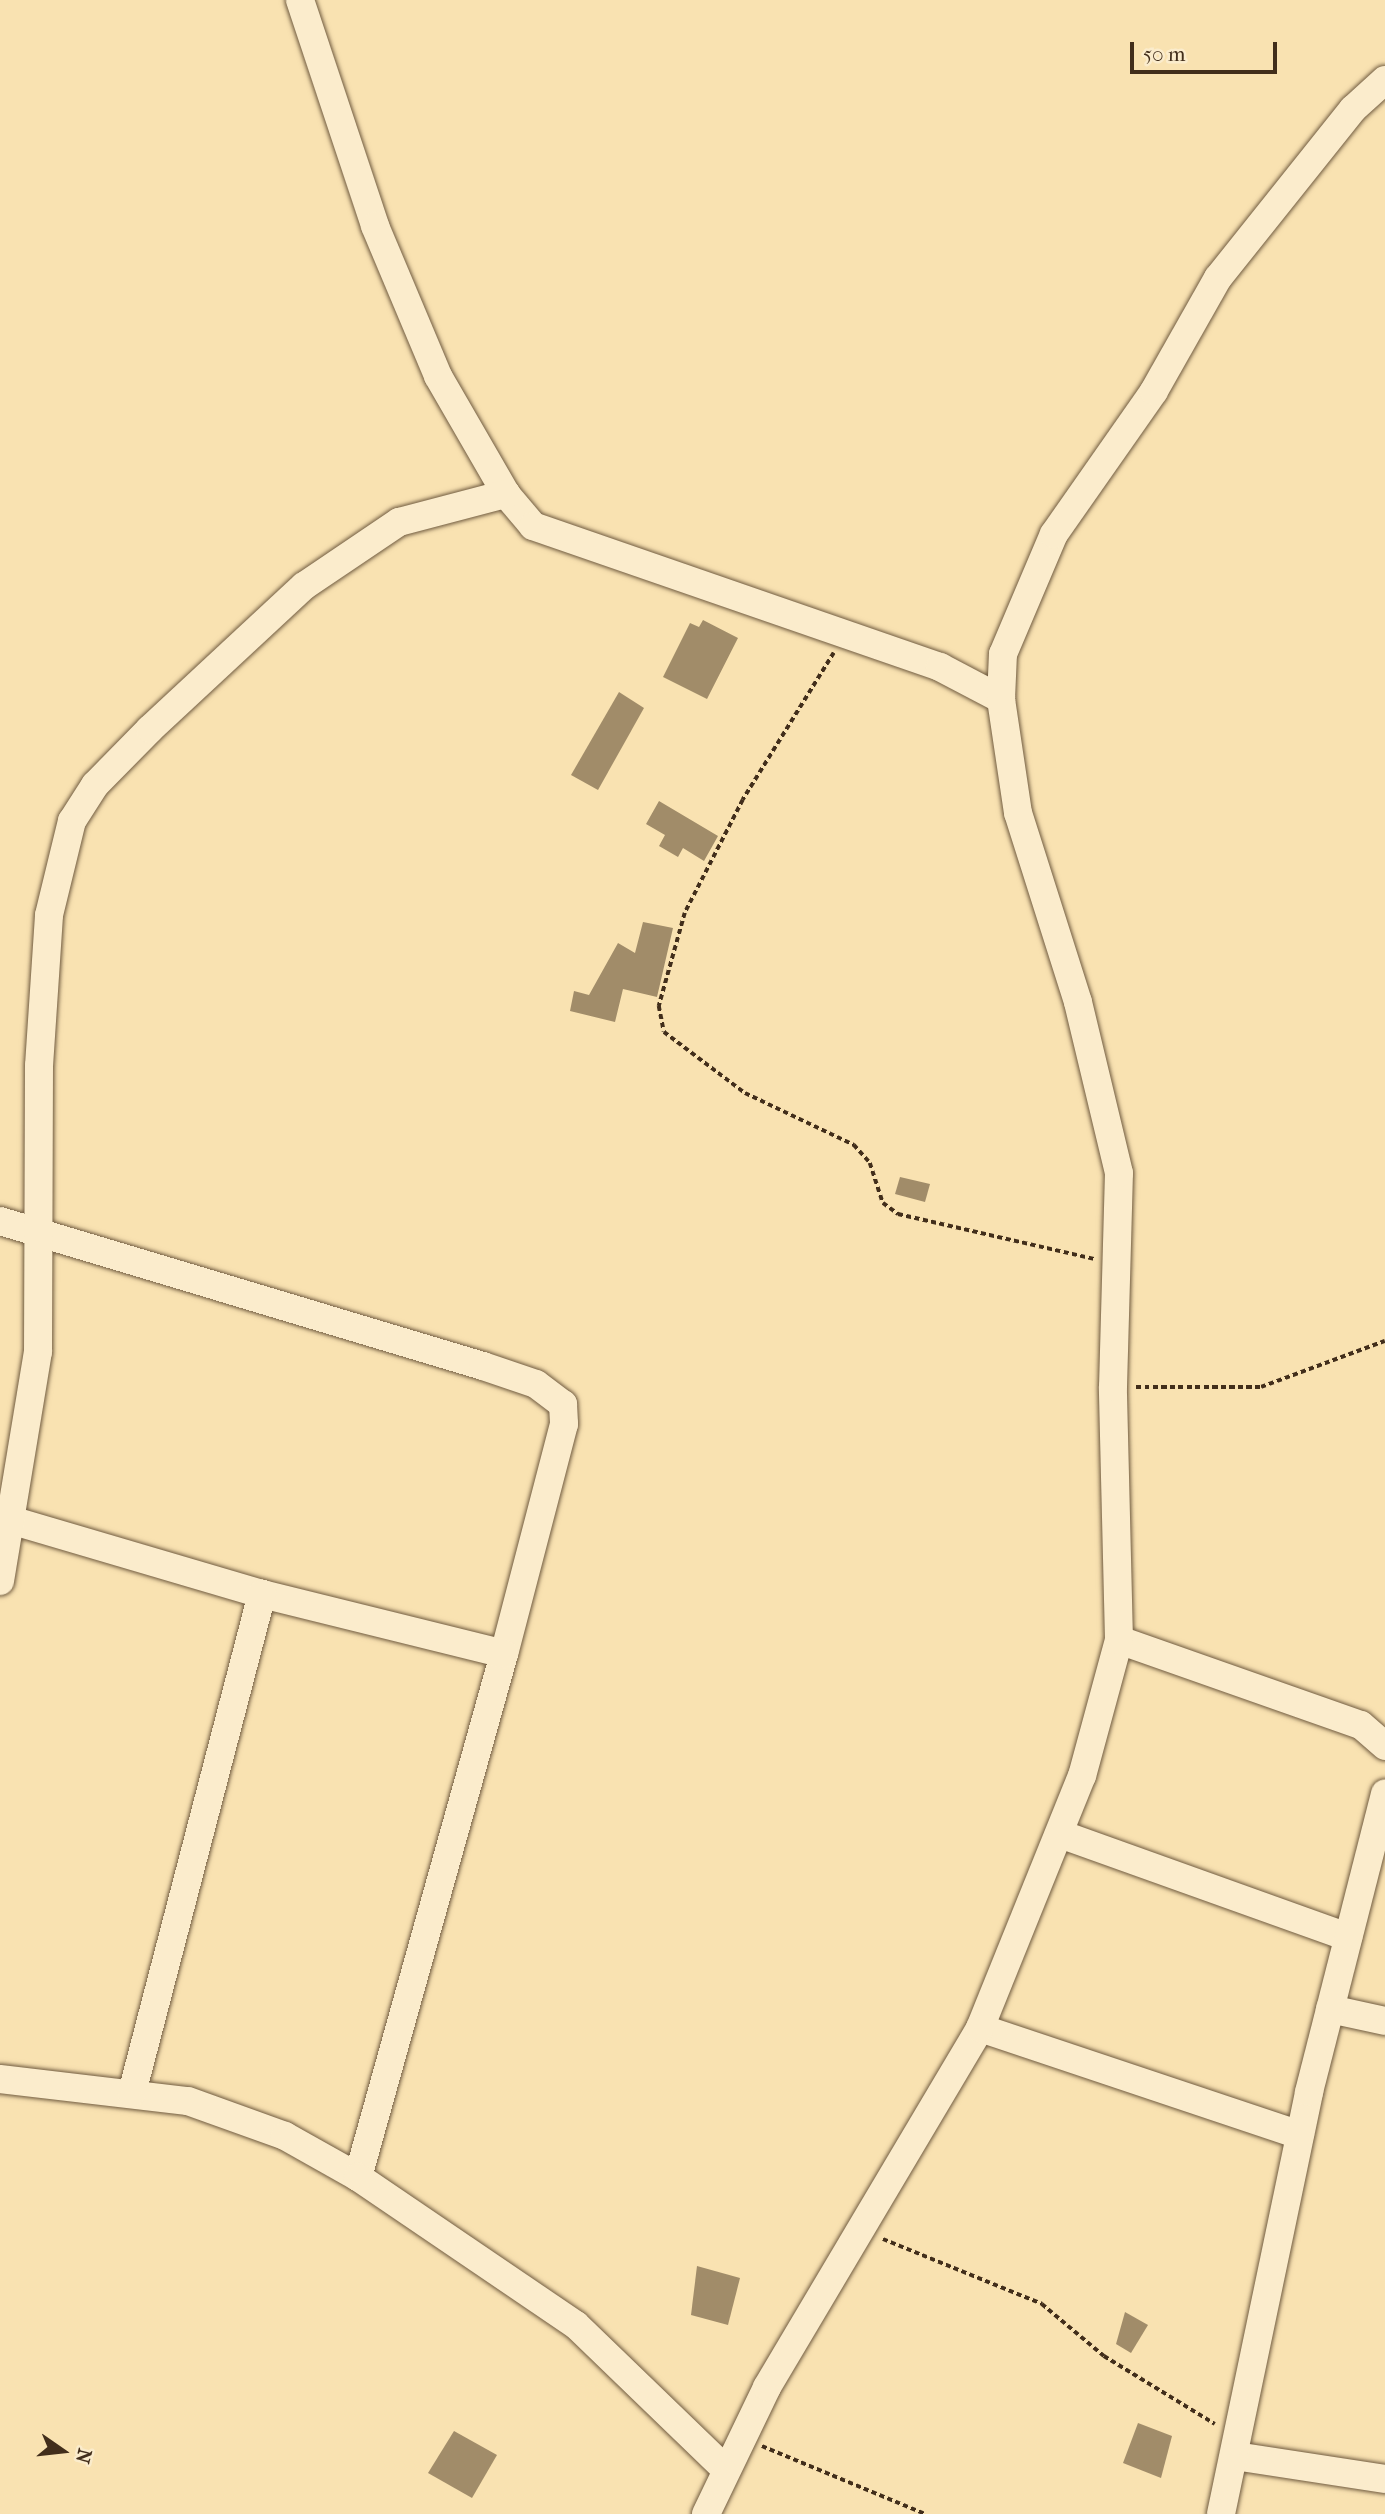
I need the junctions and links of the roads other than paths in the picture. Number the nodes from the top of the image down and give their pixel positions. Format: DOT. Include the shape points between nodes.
graph roads {
  1 [pos="300,0"];
  2 [pos="1385,80"];
  3 [pos="506,494"];
  4 [pos="1001,699"];
  5 [pos="0,1221"];
  6 [pos="34,1226"];
  7 [pos="5,1519"];
  8 [pos="0,1581"];
  9 [pos="262,1594"];
  10 [pos="1119,1640"];
  11 [pos="504,1654"];
  12 [pos="1385,1746"];
  13 [pos="1385,1794"];
  14 [pos="1060,1833"];
  15 [pos="1348,1937"];
  16 [pos="1330,2008"];
  17 [pos="1385,2021"];
  18 [pos="980,2028"];
  19 [pos="0,2080"];
  20 [pos="132,2093"];
  21 [pos="1300,2135"];
  22 [pos="358,2177"];
  23 [pos="1237,2445"];
  24 [pos="725,2469"];
  25 [pos="1385,2479"];
  26 [pos="706,2514"];
  27 [pos="1222,2514"];
  1 -- 3 [label="street" via="386,251 438,376"];
  2 -- 4 [label="street" via="1353,109 1218,278 1154,391 1054,534 1003,654"];
  3 -- 4 [label="street" via="533,526 574,544 940,667"];
  3 -- 6 [label="street" via="429,510 375,533 304,586 95,785 72,821 49,915"];
  4 -- 10 [label="street" via="1018,813 1078,1002 1119,1173 1113,1387"];
  5 -- 6 [label="street"];
  6 -- 7 [label="street" via="38,1352"];
  6 -- 11 [label="street" via="552,1394 563,1404 564,1424"];
  7 -- 8 [label="street"];
  7 -- 9 [label="street"];
  9 -- 11 [label="street"];
  9 -- 20 [label="street"];
  10 -- 12 [label="street" via="1360,1725"];
  10 -- 14 [label="street"];
  11 -- 22 [label="street"];
  13 -- 15 [label="street"];
  14 -- 15 [label="street"];
  14 -- 18 [label="street"];
  15 -- 16 [label="street"];
  16 -- 17 [label="street"];
  16 -- 21 [label="street"];
  18 -- 21 [label="street"];
  18 -- 24 [label="street"];
  19 -- 20 [label="street"];
  20 -- 22 [label="street" via="218,2108"];
  21 -- 23 [label="street"];
  22 -- 24 [label="street" via="576,2325"];
  23 -- 25 [label="street"];
  23 -- 27 [label="street"];
  24 -- 26 [label="street"];
}
